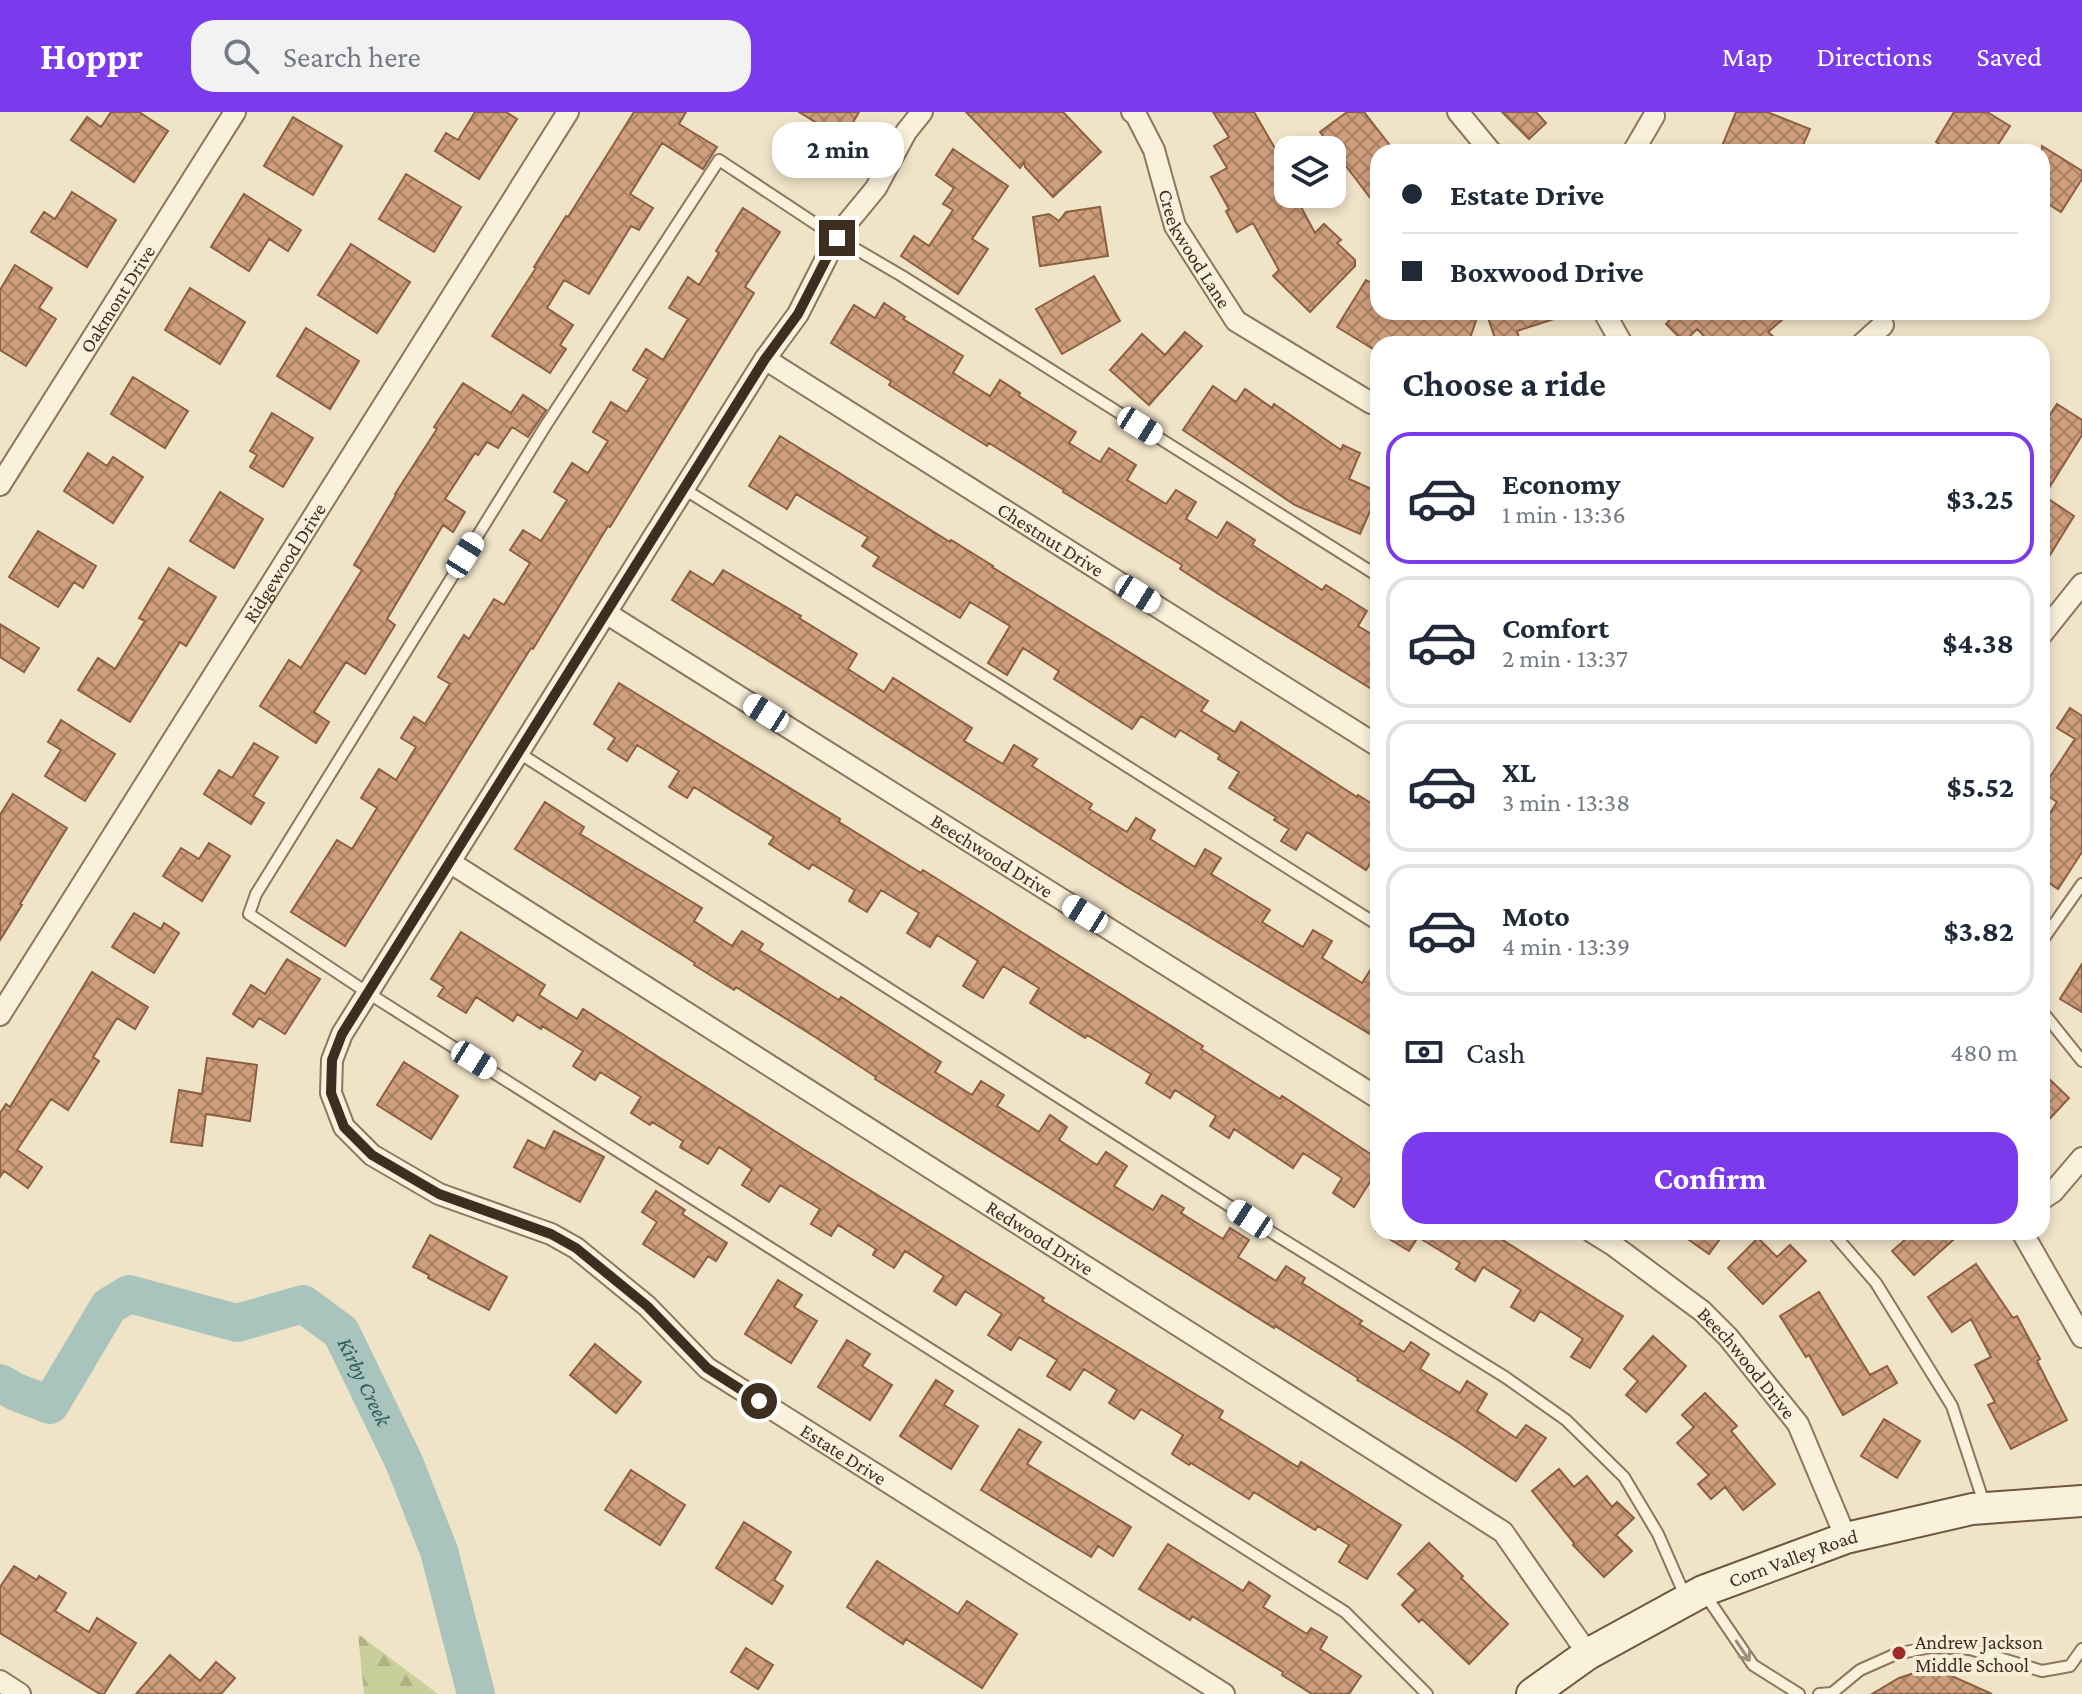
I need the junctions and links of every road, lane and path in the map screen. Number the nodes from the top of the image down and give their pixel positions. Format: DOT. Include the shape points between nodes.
graph roads {
  1 [pos="235,112"];
  2 [pos="568,112"];
  3 [pos="922,112"];
  4 [pos="1132,112"];
  5 [pos="1458,112"];
  6 [pos="1654,116"];
  7 [pos="1484,144"];
  8 [pos="1638,144"];
  9 [pos="837,238"];
  10 [pos="1883,325"];
  11 [pos="1871,336"];
  12 [pos="765,359"];
  13 [pos="1370,402"];
  14 [pos="0,485"];
  15 [pos="684,489"];
  16 [pos="1370,571"];
  17 [pos="2082,584"];
  18 [pos="606,613"];
  19 [pos="2050,623"];
  20 [pos="1370,741"];
  21 [pos="519,753"];
  22 [pos="451,863"];
  23 [pos="2082,884"];
  24 [pos="1370,920"];
  25 [pos="2050,930"];
  26 [pos="368,993"];
  27 [pos="1,1010"];
  28 [pos="2050,1021"];
  29 [pos="2082,1061"];
  30 [pos="1370,1093"];
  31 [pos="2082,1158"];
  32 [pos="2050,1194"];
  33 [pos="1605,1240"];
  34 [pos="1839,1240"];
  35 [pos="2027,1240"];
  36 [pos="2082,1337"];
  37 [pos="2082,1501"];
  38 [pos="1986,1508"];
  39 [pos="1846,1538"];
  40 [pos="1695,1596"];
  41 [pos="2082,1649"];
  42 [pos="1588,1654"];
  43 [pos="0,1681"];
  44 [pos="20,1694"];
  45 [pos="1224,1694"];
  46 [pos="1427,1694"];
  47 [pos="1532,1694"];
  48 [pos="1799,1694"];
  49 [pos="1819,1694"];
  1 -- 14 [label="street, Oakmont Drive"];
  2 -- 27 [label="street, Ridgewood Drive"];
  3 -- 9 [label="street" via="876,188"];
  4 -- 13 [label="street, Creekwood Lane" via="1154,150 1175,226 1236,321"];
  5 -- 7 [label="street"];
  6 -- 8 [label="street"];
  9 -- 12 [label="street" via="798,314"];
  9 -- 16 [label="lane"];
  9 -- 26 [label="lane" via="719,160 537,439 256,894 249,914"];
  10 -- 11 [label="street"];
  12 -- 15 [label="street"];
  12 -- 20 [label="street, Chestnut Drive"];
  15 -- 18 [label="street"];
  15 -- 24 [label="lane"];
  17 -- 19 [label="street"];
  18 -- 21 [label="street"];
  18 -- 30 [label="street, Beechwood Drive"];
  21 -- 22 [label="street"];
  21 -- 40 [label="lane" via="1566,1420 1624,1477"];
  22 -- 26 [label="street"];
  22 -- 42 [label="street, Redwood Drive" via="1503,1532"];
  23 -- 25 [label="lane"];
  26 -- 45 [label="street, Estate Drive" via="332,1060 331,1093 344,1127 372,1155 439,1194 576,1248 647,1306 707,1368"];
  26 -- 46 [label="lane" via="1345,1612"];
  28 -- 29 [label="lane"];
  31 -- 32 [label="street"];
  33 -- 39 [label="street, Beechwood Drive" via="1702,1311 1728,1337 1798,1424"];
  34 -- 38 [label="lane" via="1876,1283 1952,1406"];
  35 -- 36 [label="street"];
  37 -- 38 [label="main road, Corn Valley Road"];
  38 -- 39 [label="main road, Corn Valley Road"];
  39 -- 40 [label="main road, Corn Valley Road"];
  40 -- 42 [label="main road, Corn Valley Road"];
  40 -- 48 [label="lane, one-way" via="1753,1665"];
  41 -- 49 [label="lane" via="2070,1666 2042,1671 1970,1649 1931,1647 1896,1654 1860,1670 1832,1693"];
  42 -- 47 [label="main road, Corn Valley Road"];
  43 -- 44 [label="street"];
}
